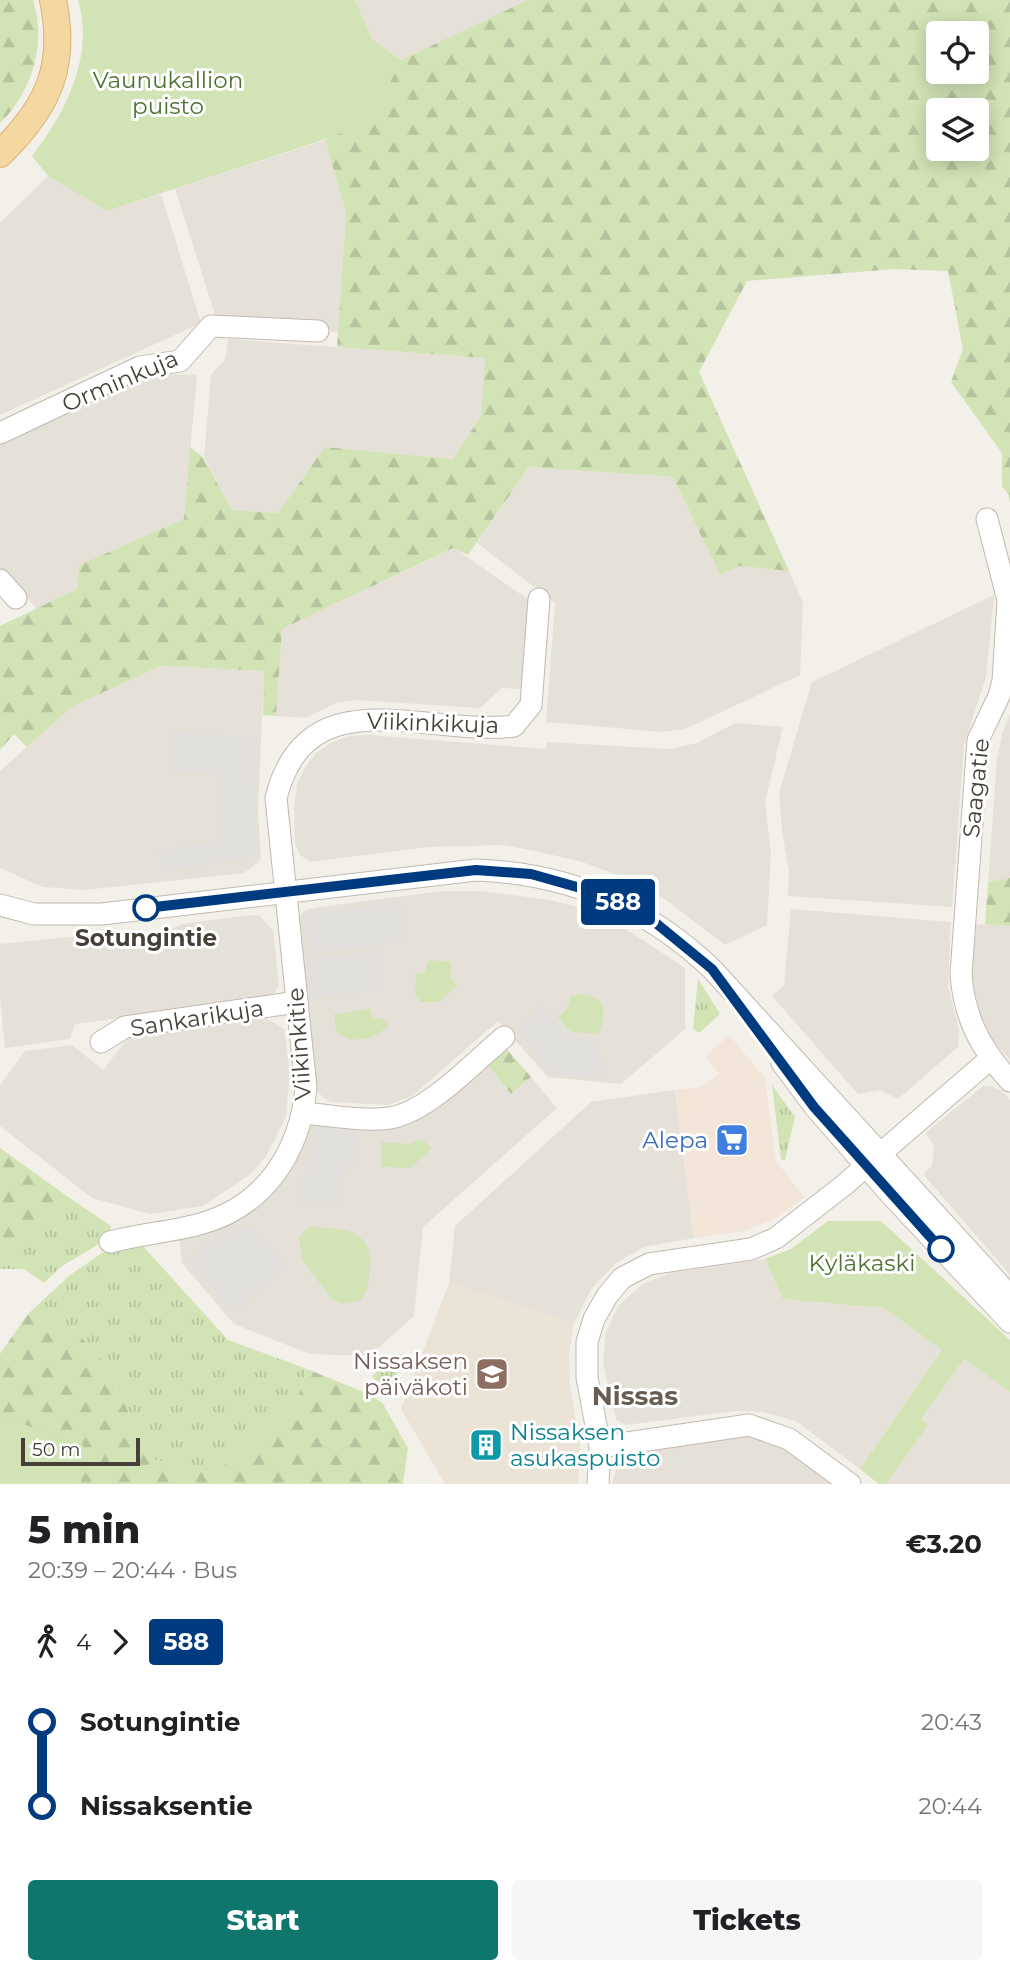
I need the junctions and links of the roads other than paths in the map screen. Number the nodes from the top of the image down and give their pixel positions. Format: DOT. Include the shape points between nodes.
graph roads {
  1 [pos="53,0"];
  2 [pos="0,153"];
  3 [pos="318,331"];
  4 [pos="0,433"];
  5 [pos="987,519"];
  6 [pos="0,580"];
  7 [pos="16,598"];
  8 [pos="539,599"];
  9 [pos="1004,699"];
  10 [pos="284,891"];
  11 [pos="0,905"];
  12 [pos="297,1002"];
  13 [pos="504,1037"];
  14 [pos="100,1042"];
  15 [pos="990,1059"];
  16 [pos="1010,1081"];
  17 [pos="303,1113"];
  18 [pos="874,1160"];
  19 [pos="110,1242"];
  20 [pos="1010,1296"];
  21 [pos="1010,1322"];
  22 [pos="600,1447"];
  23 [pos="598,1484"];
  24 [pos="850,1484"];
  1 -- 2 [label="main road" via="57,45 51,85 35,117"];
  3 -- 4 [label="street, Orminkuja" via="211,326 180,361 141,368"];
  5 -- 9 [label="street, Saagatie" via="1008,600"];
  6 -- 7 [label="street"];
  8 -- 10 [label="street, Viikinkikuja" via="531,705 514,726 484,729 356,720 327,728 307,740 291,758 276,798"];
  9 -- 15 [label="street, Saagatie" via="978,740 961,974 969,1022"];
  10 -- 11 [label="street" via="84,915 34,914"];
  10 -- 12 [label="street, Viikinkitie"];
  10 -- 18 [label="street" via="455,871 531,874 628,907 678,938 712,969"];
  12 -- 14 [label="street, Sankarikuja" via="125,1027"];
  12 -- 17 [label="street, Viikinkitie" via="306,1088"];
  13 -- 17 [label="street" via="429,1100 401,1115"];
  15 -- 16 [label="street, Saagatie"];
  15 -- 18 [label="street"];
  17 -- 19 [label="street, Viikinkitie" via="298,1136 274,1176 242,1204 199,1224"];
  18 -- 20 [label="street"];
  18 -- 21 [label="street"];
  18 -- 22 [label="street" via="776,1237 751,1249 649,1264 622,1278 594,1319 587,1342 587,1377"];
  22 -- 23 [label="street"];
  22 -- 24 [label="street" via="749,1425 789,1439"];
}
